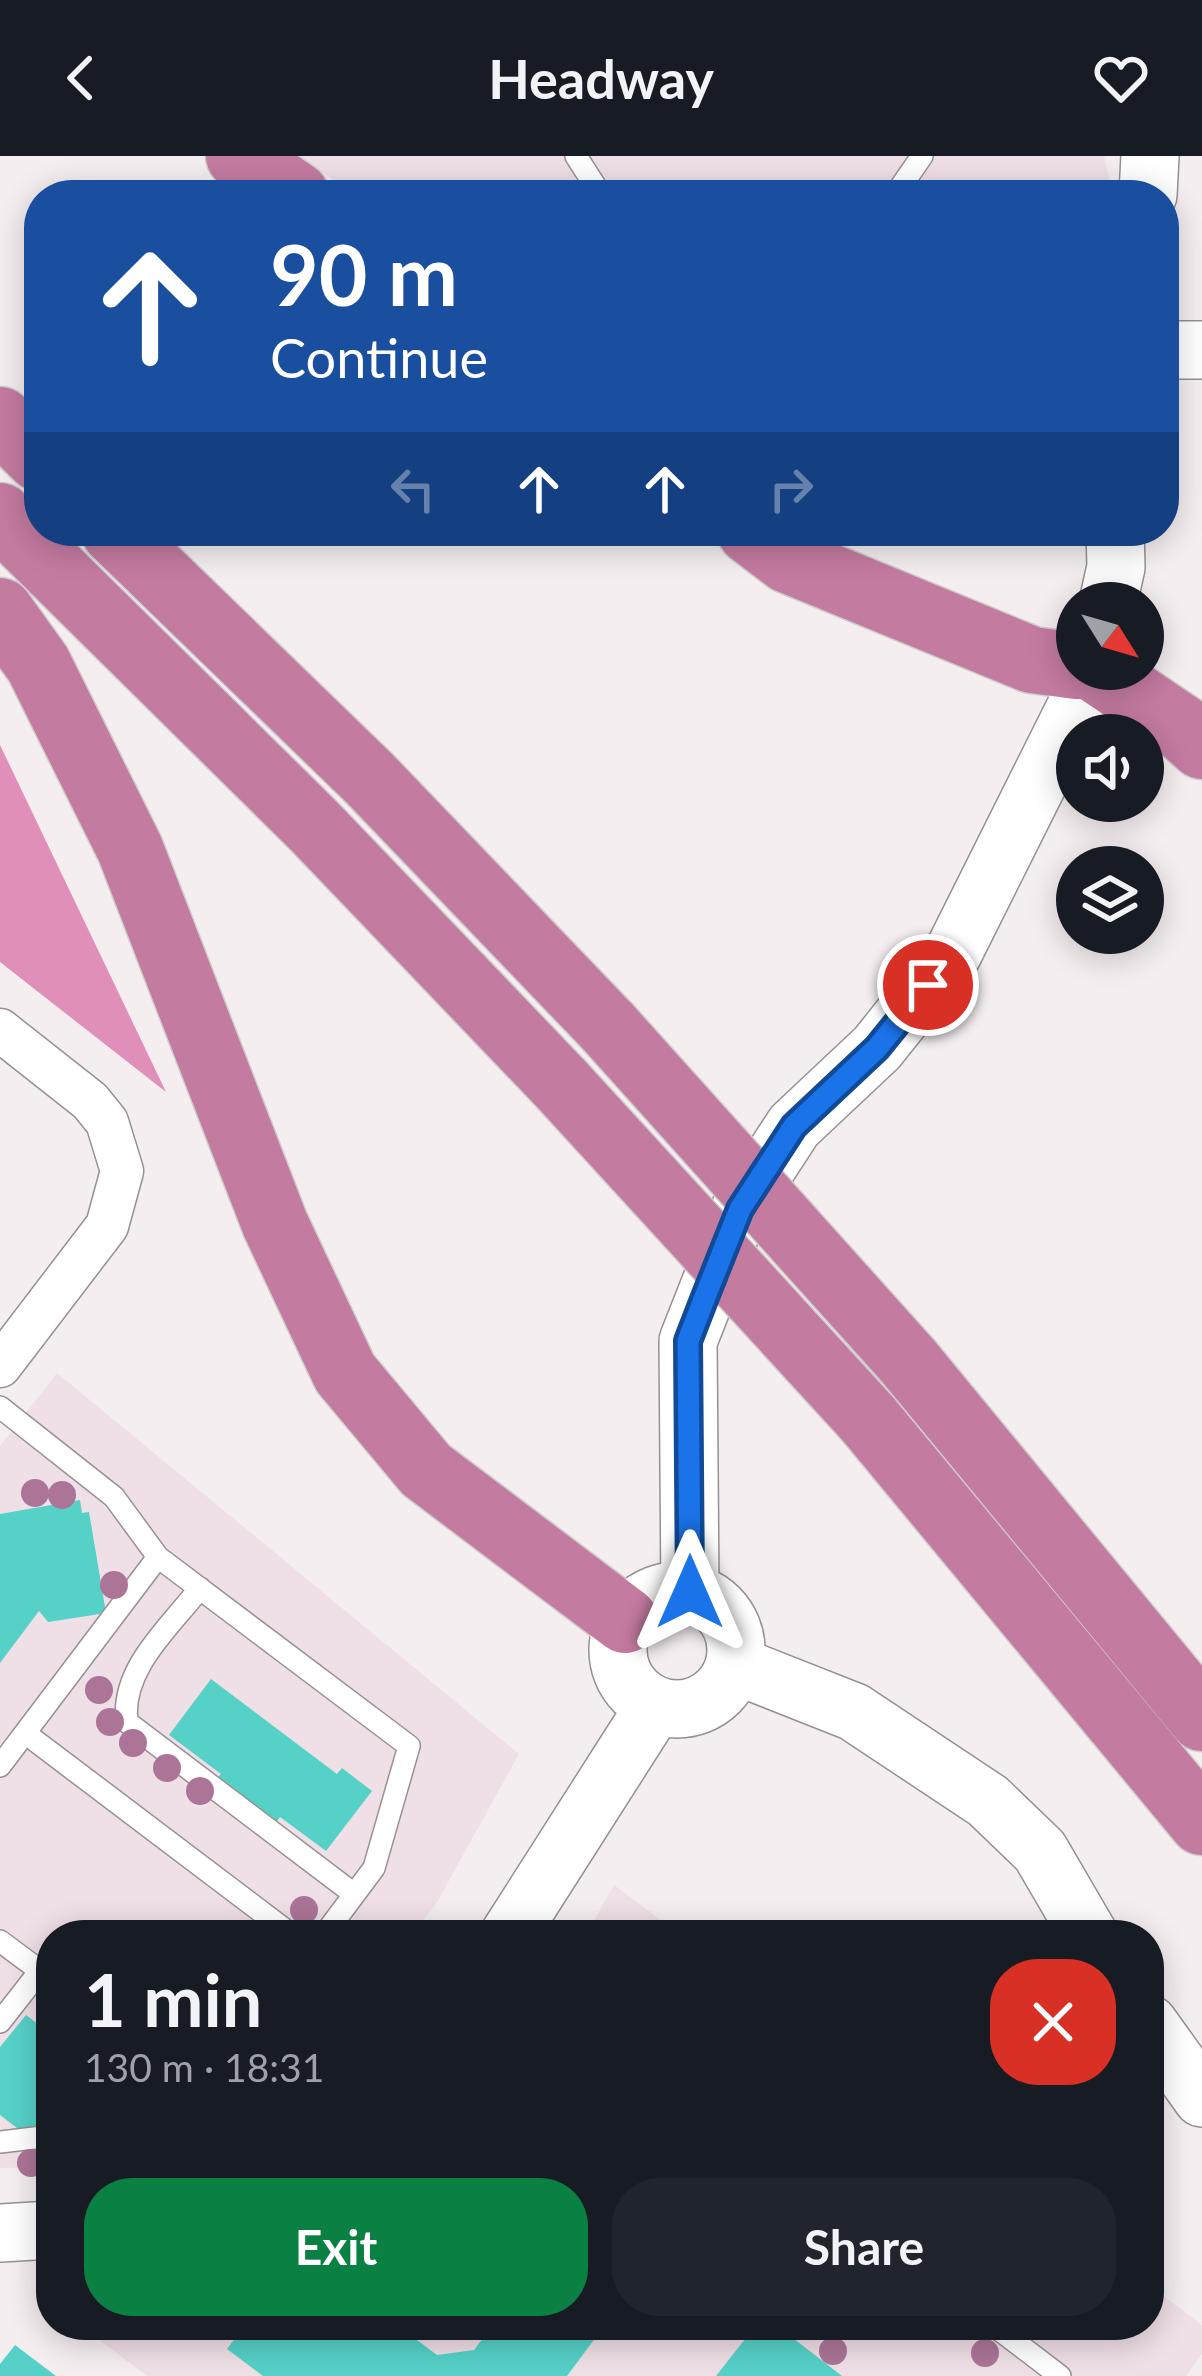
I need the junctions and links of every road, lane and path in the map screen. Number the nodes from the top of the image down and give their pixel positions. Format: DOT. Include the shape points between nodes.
graph roads {
  1 [pos="239,156"];
  2 [pos="274,180"];
  3 [pos="0,420"];
  4 [pos="24,443"];
  5 [pos="0,516"];
  6 [pos="24,540"];
  7 [pos="30,546"];
  8 [pos="129,546"];
  9 [pos="770,546"];
  10 [pos="1115,546"];
  11 [pos="1113,582"];
  12 [pos="0,611"];
  13 [pos="1056,663"];
  14 [pos="1084,690"];
  15 [pos="1126,690"];
  16 [pos="1202,746"];
  17 [pos="0,1030"];
  18 [pos="0,1366"];
  19 [pos="0,1407"];
  20 [pos="158,1557"];
  21 [pos="200,1588"];
  22 [pos="690,1592"];
  23 [pos="625,1620"];
  24 [pos="735,1665"];
  25 [pos="655,1706"];
  26 [pos="1202,1718"];
  27 [pos="25,1733"];
  28 [pos="0,1766"];
  29 [pos="1202,1822"];
  30 [pos="354,1894"];
  31 [pos="272,1920"];
  32 [pos="335,1920"];
  33 [pos="519,1920"];
  34 [pos="1080,1920"];
  35 [pos="0,1941"];
  36 [pos="36,1968"];
  37 [pos="36,1985"];
  38 [pos="0,2023"];
  39 [pos="1164,2045"];
  40 [pos="1202,2098"];
  41 [pos="36,2138"];
  42 [pos="0,2142"];
  43 [pos="36,2231"];
  44 [pos="0,2233"];
  45 [pos="1013,2340"];
  46 [pos="1060,2376"];
  1 -- 2 [label="highway"];
  3 -- 4 [label="highway"];
  5 -- 6 [label="highway, bridge"];
  7 -- 29 [label="highway, bridge" via="561,1084 868,1419"];
  8 -- 26 [label="highway, bridge" via="370,779 608,1028 908,1361"];
  9 -- 13 [label="highway" via="1032,660"];
  10 -- 11 [label="street"];
  12 -- 23 [label="highway" via="38,664 130,849 274,1223 345,1373 426,1470"];
  14 -- 22 [label="street" via="953,953 877,1048 794,1126 740,1209 688,1341"];
  15 -- 16 [label="highway"];
  17 -- 18 [label="street" via="90,1101 107,1122 122,1171 106,1226"];
  19 -- 20 [label="lane" via="114,1497"];
  20 -- 21 [label="lane"];
  20 -- 27 [label="lane"];
  21 -- 30 [label="lane" via="409,1746 374,1868"];
  21 -- 30 [label="lane" via="131,1676 127,1722"];
  22 -- 23 [label="street" via="653,1594"];
  22 -- 24 [label="street" via="708,1599 732,1628"];
  23 -- 25 [label="street" via="617,1660 637,1695"];
  24 -- 25 [label="street" via="712,1698 675,1710"];
  24 -- 34 [label="street" via="854,1712 988,1801 1040,1851"];
  25 -- 33 [label="street"];
  27 -- 28 [label="lane"];
  27 -- 31 [label="lane"];
  30 -- 32 [label="lane"];
  35 -- 36 [label="lane"];
  37 -- 38 [label="lane"];
  39 -- 40 [label="street"];
  41 -- 42 [label="lane"];
  43 -- 44 [label="street"];
  45 -- 46 [label="lane"];
}
